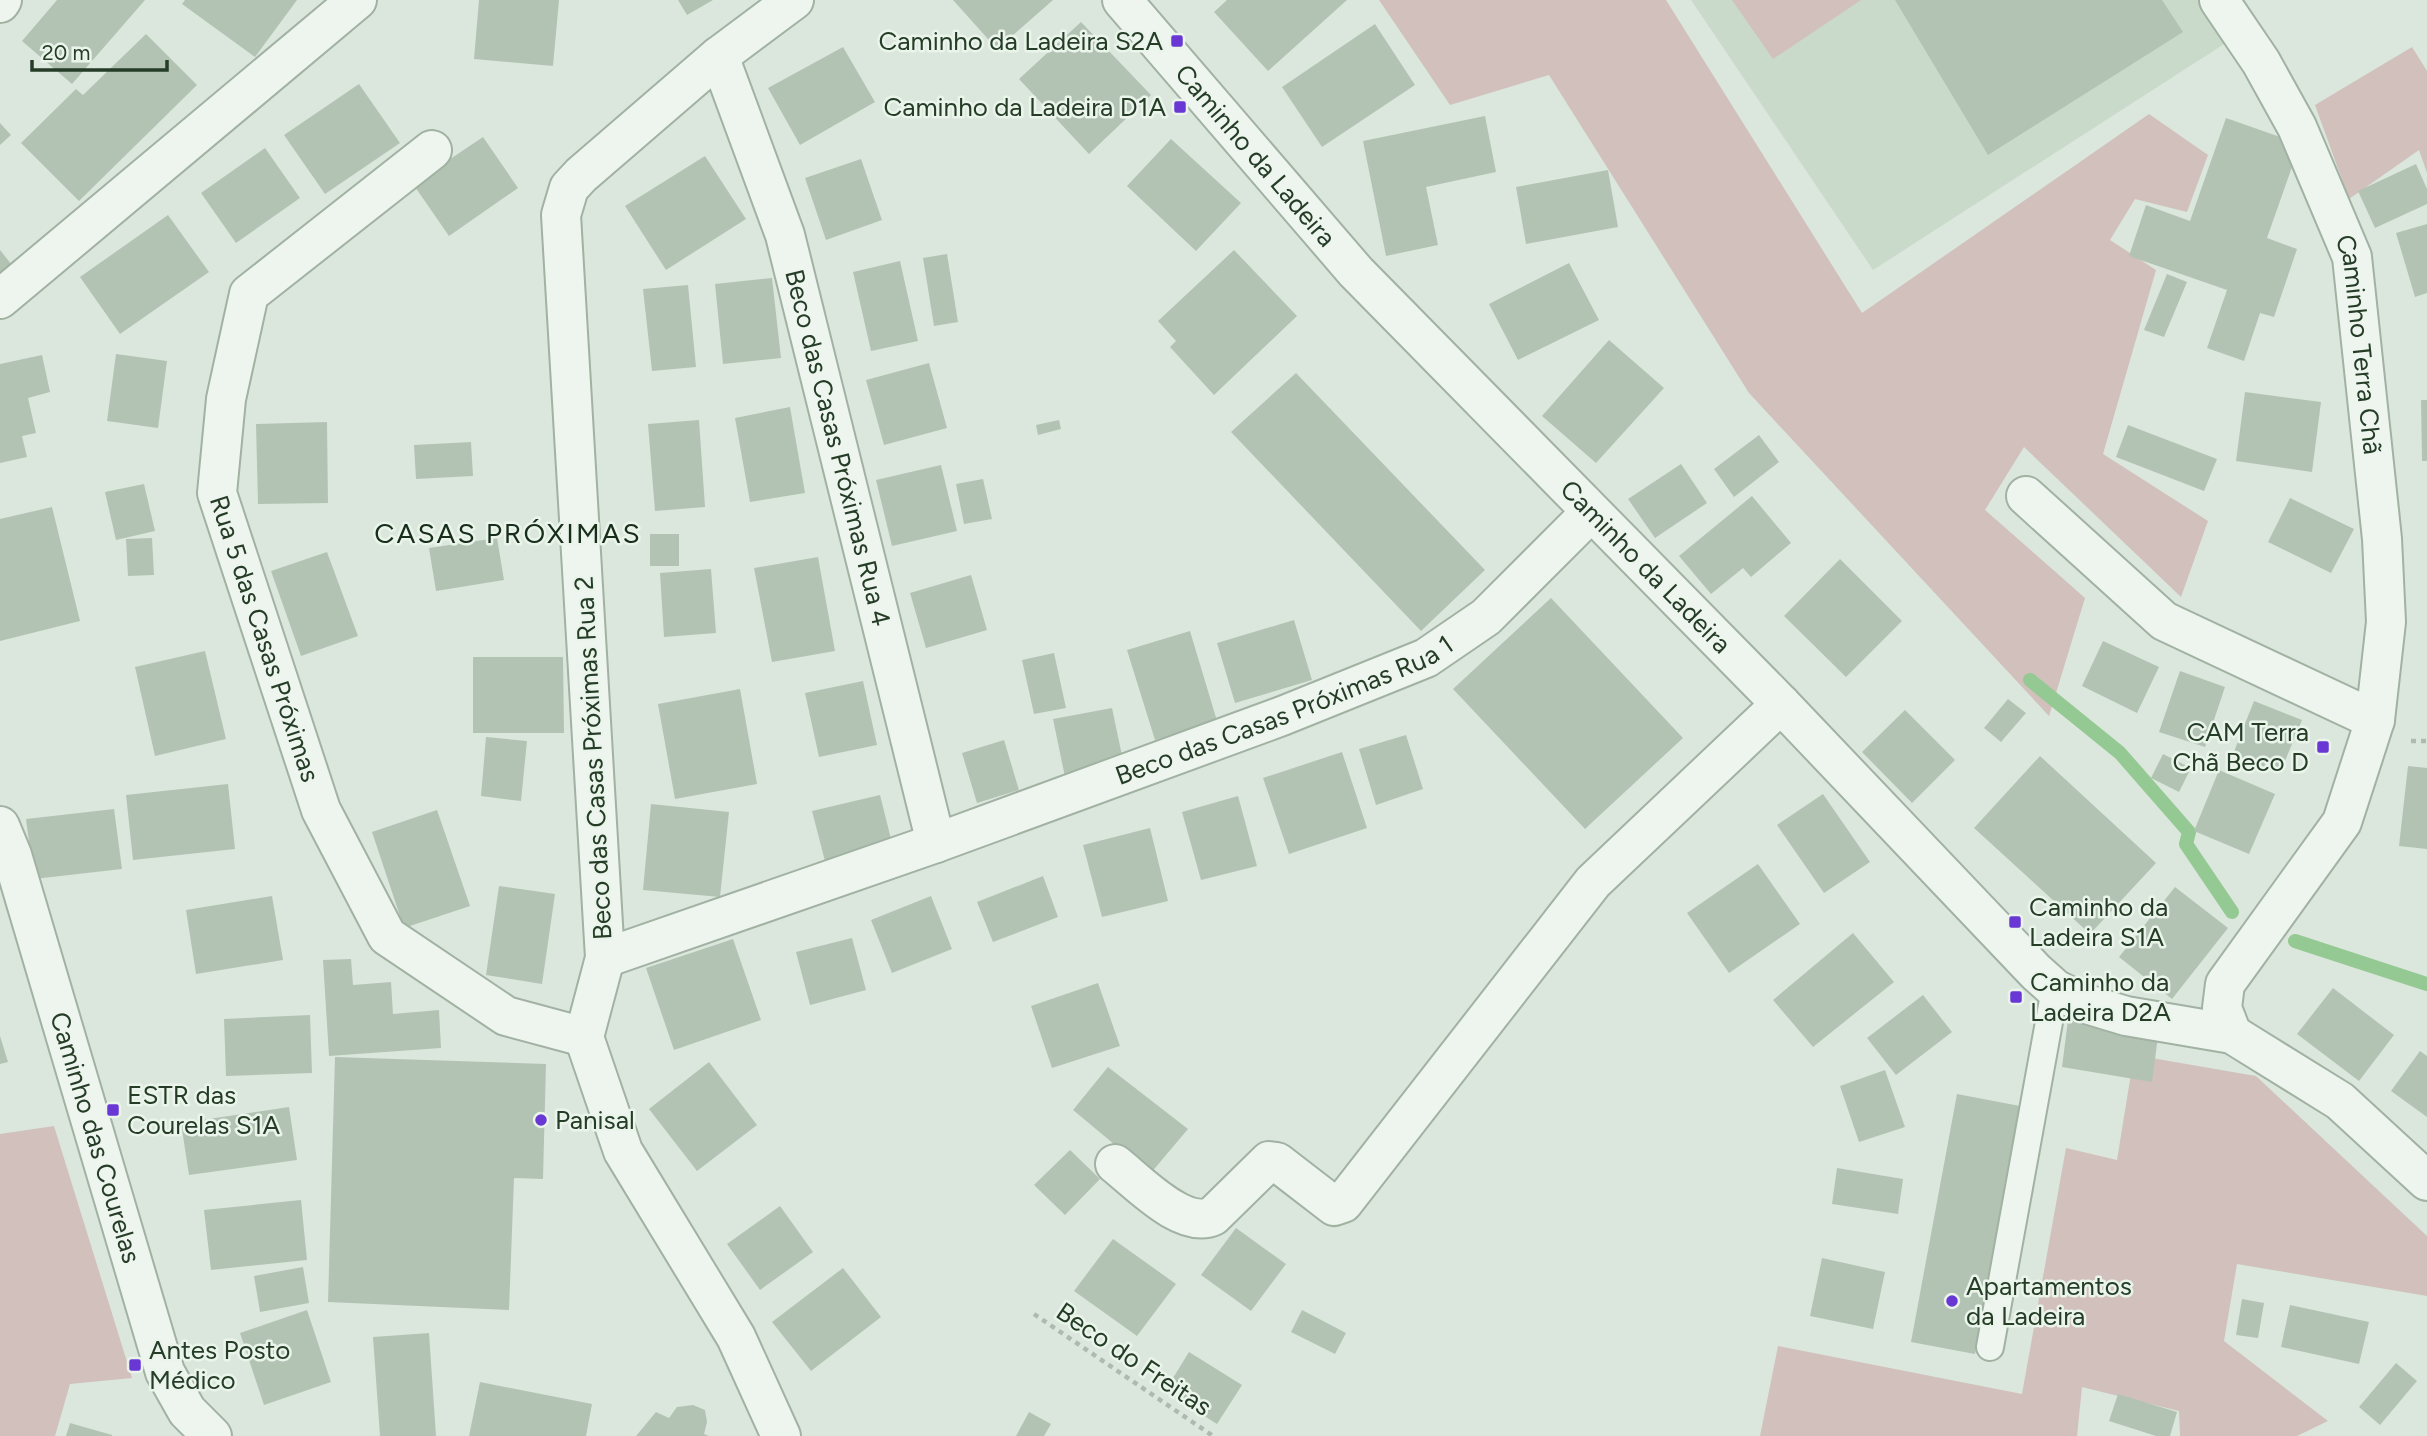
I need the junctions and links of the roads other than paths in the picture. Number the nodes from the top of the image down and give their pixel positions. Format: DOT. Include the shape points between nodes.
graph roads {
  1 [pos="356,0"];
  2 [pos="794,0"];
  3 [pos="2219,0"];
  4 [pos="1137,6"];
  5 [pos="719,56"];
  6 [pos="432,150"];
  7 [pos="0,299"];
  8 [pos="2026,496"];
  9 [pos="1591,512"];
  10 [pos="1780,704"];
  11 [pos="2375,720"];
  12 [pos="0,826"];
  13 [pos="936,843"];
  14 [pos="605,958"];
  15 [pos="2055,989"];
  16 [pos="2232,1034"];
  17 [pos="584,1037"];
  18 [pos="1115,1164"];
  19 [pos="2427,1181"];
  20 [pos="1990,1347"];
  21 [pos="212,1436"];
  22 [pos="781,1436"];
  1 -- 7 [label="street"];
  2 -- 5 [label="street, Beco das Casas Próximas Rua 2"];
  3 -- 11 [label="street, Caminho Terra Chã" via="2297,127 2352,257 2386,622"];
  4 -- 9 [label="street, Caminho da Ladeira" via="1356,272"];
  5 -- 13 [label="street, Beco das Casas Próximas Rua 4" via="785,235"];
  5 -- 14 [label="street, Beco das Casas Próximas Rua 2" via="581,175 569,188 561,215"];
  6 -- 17 [label="street, Rua 5 das Casas Próximas" via="249,294 226,399 217,493 321,810 387,936 506,1016"];
  8 -- 11 [label="street" via="2164,621"];
  9 -- 10 [label="street, Caminho da Ladeira"];
  9 -- 13 [label="street, Beco das Casas Próximas Rua 1" via="1486,617 1426,658"];
  10 -- 15 [label="street, Caminho da Ladeira"];
  10 -- 18 [label="street" via="1593,882 1343,1203 1334,1206 1277,1162 1269,1161 1213,1216 1193,1219 1177,1213"];
  11 -- 16 [label="street, Caminho Terra Chã" via="2342,822 2225,984 2222,1008"];
  12 -- 21 [label="street, Caminho das Courelas" via="165,1372 187,1411"];
  13 -- 14 [label="street, Beco das Casas Próximas Rua 1"];
  14 -- 17 [label="street, Beco das Casas Próximas Rua 2"];
  15 -- 16 [label="street, Caminho da Ladeira" via="2126,1016"];
  15 -- 20 [label="lane"];
  16 -- 19 [label="street" via="2340,1101"];
  17 -- 22 [label="street" via="623,1151 736,1337"];
}
